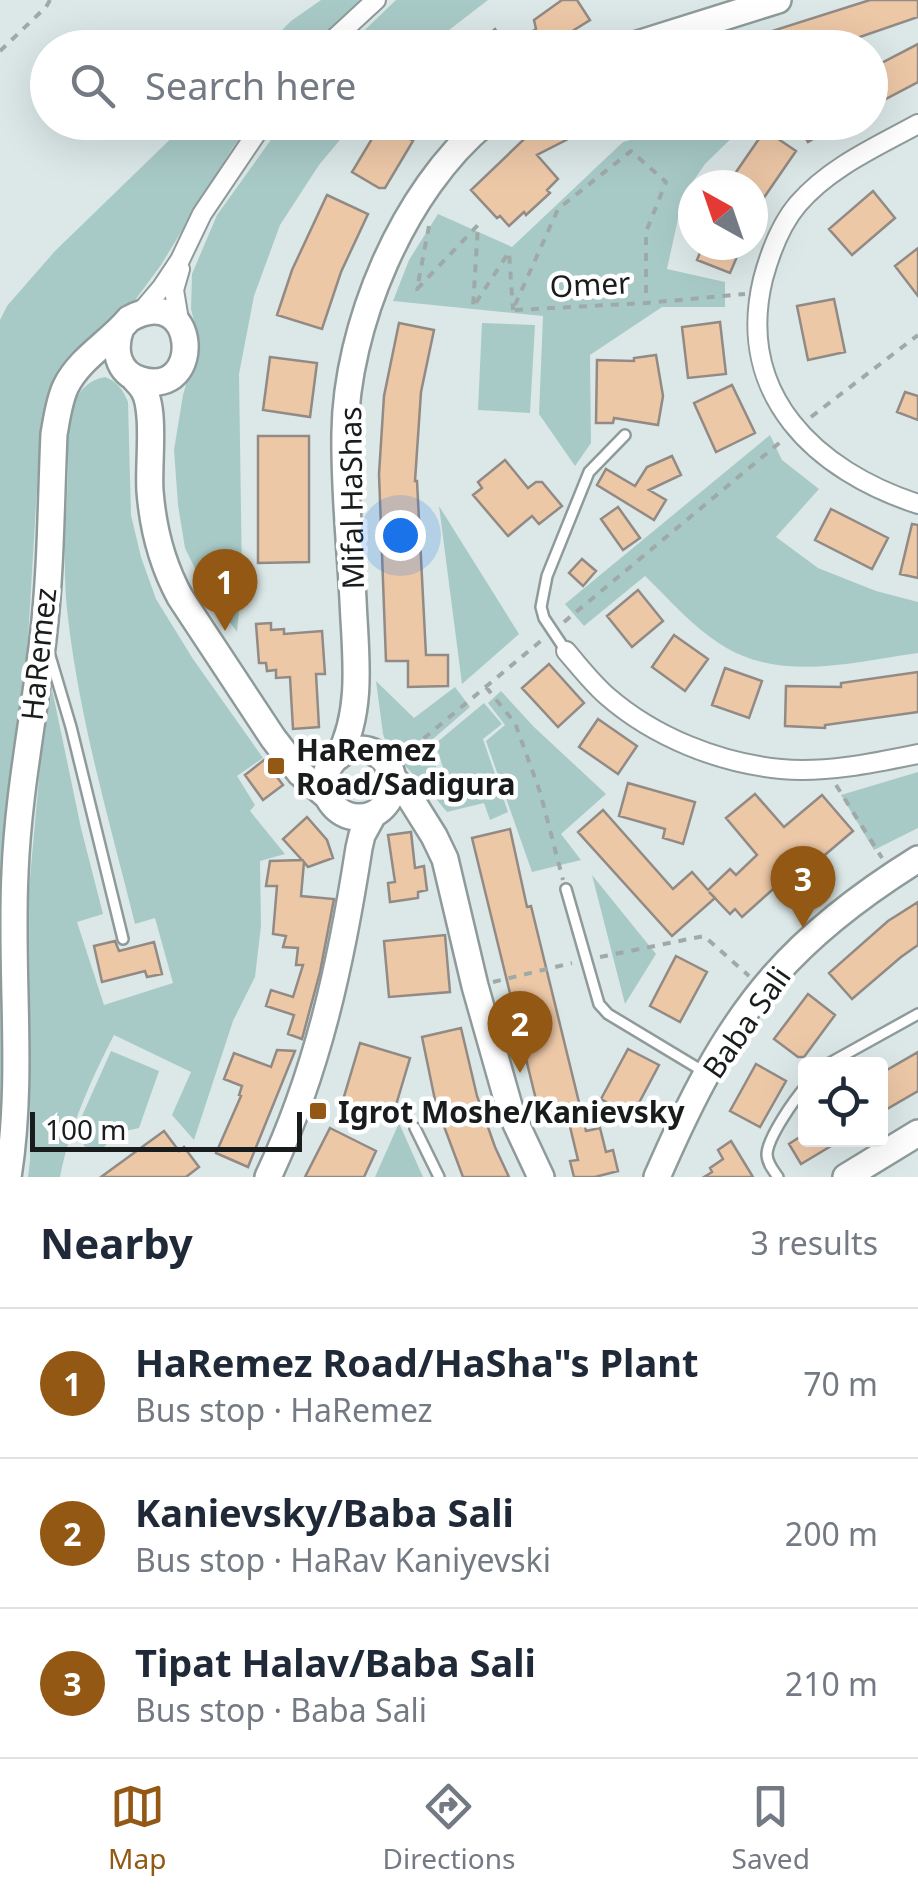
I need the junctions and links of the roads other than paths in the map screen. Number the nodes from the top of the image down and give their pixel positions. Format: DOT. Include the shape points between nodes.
graph roads {
  1 [pos="376,0"];
  2 [pos="778,0"];
  3 [pos="344,30"];
  4 [pos="682,30"];
  5 [pos="918,124"];
  6 [pos="252,140"];
  7 [pos="467,140"];
  8 [pos="185,249"];
  9 [pos="131,321"];
  10 [pos="180,326"];
  11 [pos="128,373"];
  12 [pos="74,374"];
  13 [pos="171,376"];
  14 [pos="625,435"];
  15 [pos="149,463"];
  16 [pos="918,504"];
  17 [pos="44,636"];
  18 [pos="566,651"];
  19 [pos="356,674"];
  20 [pos="273,738"];
  21 [pos="918,754"];
  22 [pos="334,760"];
  23 [pos="385,766"];
  24 [pos="333,804"];
  25 [pos="378,811"];
  26 [pos="426,823"];
  27 [pos="918,859"];
  28 [pos="566,889"];
  29 [pos="350,904"];
  30 [pos="123,939"];
  31 [pos="918,1014"];
  32 [pos="841,1057"];
  33 [pos="707,1074"];
  34 [pos="798,1098"];
  35 [pos="415,1128"];
  36 [pos="918,1134"];
  37 [pos="8,1177"];
  38 [pos="268,1177"];
  39 [pos="438,1177"];
  40 [pos="541,1177"];
  41 [pos="657,1177"];
  42 [pos="778,1177"];
  43 [pos="846,1177"];
  1 -- 3 [label="street"];
  2 -- 4 [label="street"];
  5 -- 16 [label="street" via="850,161 797,206 766,268 758,334 779,405 808,444 873,487"];
  6 -- 8 [label="street"];
  7 -- 19 [label="street, Mifal HaShas" via="405,224 356,350 345,432"];
  8 -- 9 [label="street"];
  8 -- 10 [label="street" via="174,290"];
  9 -- 10 [label="street" via="162,313"];
  9 -- 11 [label="street" via="116,349"];
  9 -- 12 [label="street, HaRemez"];
  10 -- 13 [label="street" via="187,347"];
  11 -- 12 [label="street" via="99,360"];
  11 -- 13 [label="street" via="152,382"];
  11 -- 15 [label="street" via="149,407"];
  12 -- 17 [label="street, HaRemez" via="54,434"];
  13 -- 15 [label="street"];
  14 -- 18 [label="lane" via="589,472 547,576 541,607"];
  15 -- 20 [label="street" via="167,573"];
  17 -- 30 [label="lane"];
  17 -- 37 [label="street, HaRemez" via="16,853"];
  18 -- 21 [label="street" via="606,695 698,750 782,769"];
  19 -- 22 [label="street, Mifal HaShas" via="350,731"];
  19 -- 23 [label="street, Mifal HaShas"];
  20 -- 22 [label="street" via="298,758"];
  20 -- 24 [label="street"];
  22 -- 23 [label="street" via="361,749"];
  22 -- 24 [label="street" via="325,786"];
  23 -- 25 [label="street" via="390,800"];
  23 -- 26 [label="street"];
  24 -- 25 [label="street" via="354,817"];
  24 -- 29 [label="street" via="345,831"];
  25 -- 26 [label="street" via="410,811"];
  25 -- 29 [label="street" via="362,835"];
  26 -- 40 [label="street" via="445,859 511,1113"];
  27 -- 33 [label="street, Baba Sali" via="810,939 764,989"];
  28 -- 33 [label="lane" via="600,1004"];
  29 -- 38 [label="street" via="312,1068"];
  31 -- 32 [label="lane"];
  33 -- 41 [label="street, Baba Sali"];
  34 -- 42 [label="lane" via="767,1153"];
  35 -- 39 [label="lane"];
  36 -- 43 [label="street"];
}
